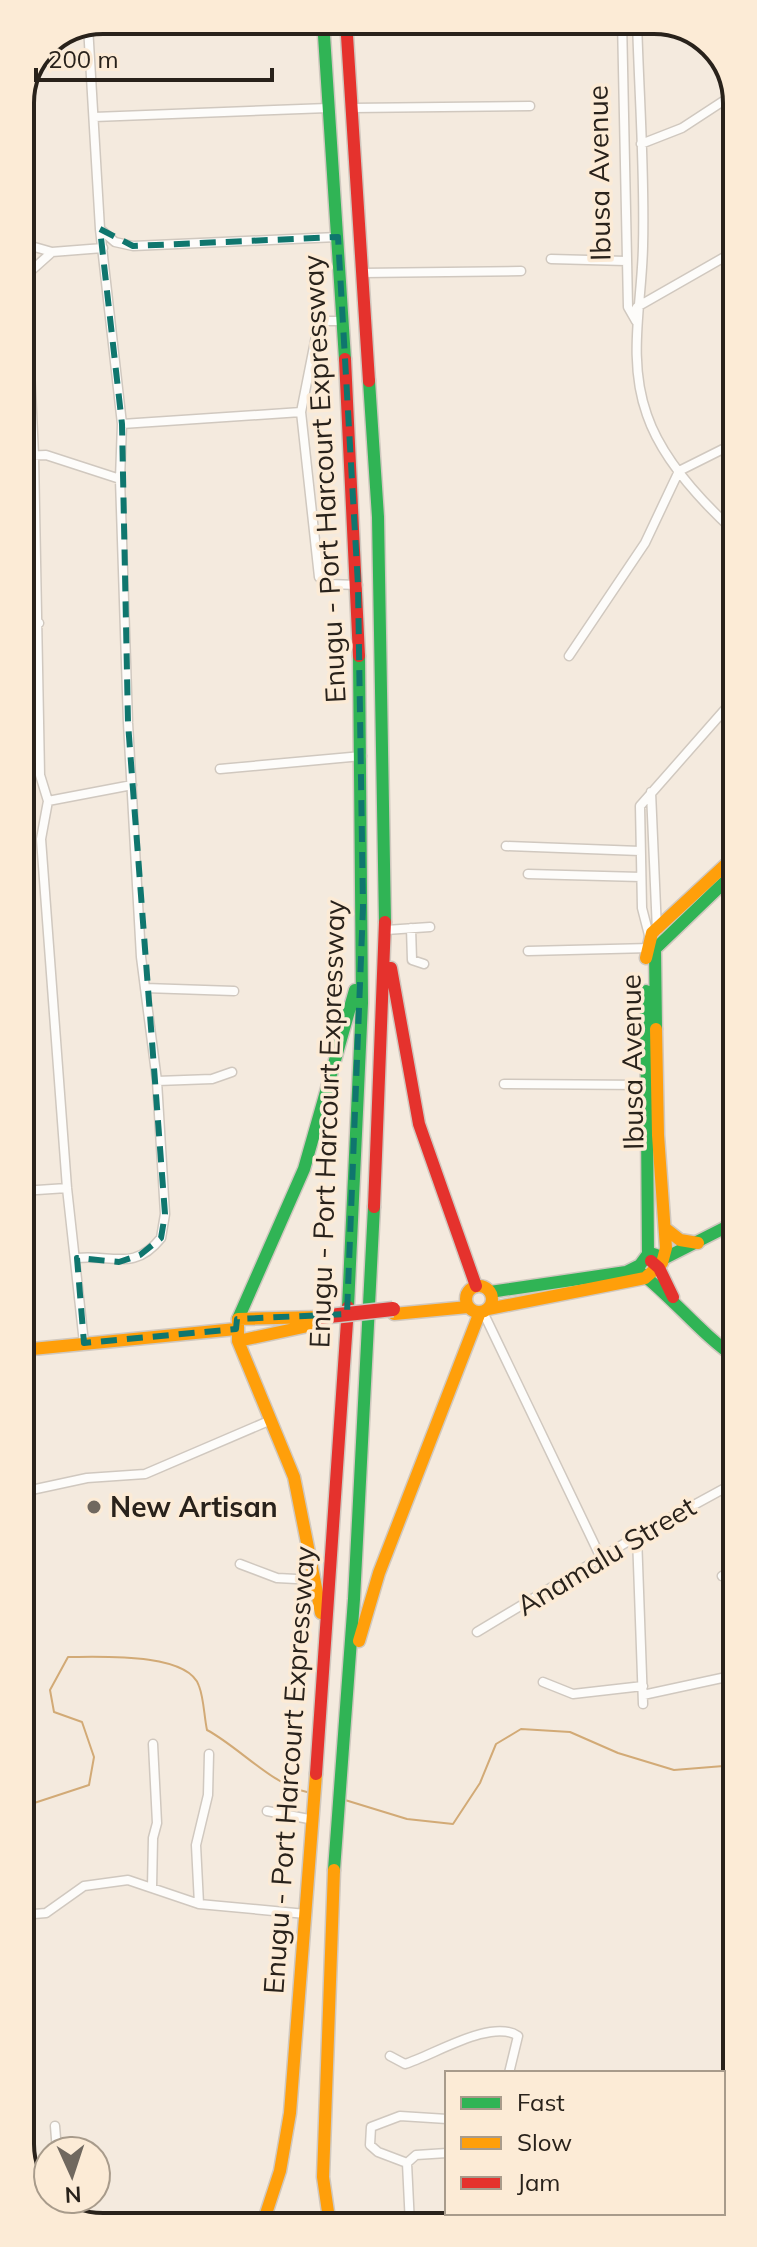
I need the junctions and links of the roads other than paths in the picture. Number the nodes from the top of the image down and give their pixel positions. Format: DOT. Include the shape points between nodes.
graph roads {
  1 [pos="324,34"];
  2 [pos="347,34"];
  3 [pos="622,34"];
  4 [pos="637,34"];
  5 [pos="89,35"];
  6 [pos="723,101"];
  7 [pos="530,106"];
  8 [pos="329,108"];
  9 [pos="352,108"];
  10 [pos="94,117"];
  11 [pos="641,144"];
  12 [pos="100,229"];
  13 [pos="338,237"];
  14 [pos="34,247"];
  15 [pos="103,248"];
  16 [pos="52,252"];
  17 [pos="723,258"];
  18 [pos="551,259"];
  19 [pos="626,261"];
  20 [pos="34,268"];
  21 [pos="521,271"];
  22 [pos="362,273"];
  23 [pos="628,307"];
  24 [pos="641,307"];
  25 [pos="344,321"];
  26 [pos="636,322"];
  27 [pos="301,412"];
  28 [pos="122,424"];
  29 [pos="723,449"];
  30 [pos="34,455"];
  31 [pos="679,471"];
  32 [pos="120,479"];
  33 [pos="723,519"];
  34 [pos="358,585"];
  35 [pos="39,623"];
  36 [pos="34,624"];
  37 [pos="569,656"];
  38 [pos="723,711"];
  39 [pos="362,756"];
  40 [pos="220,769"];
  41 [pos="132,785"];
  42 [pos="651,792"];
  43 [pos="48,801"];
  44 [pos="506,846"];
  45 [pos="640,851"];
  46 [pos="723,869"];
  47 [pos="528,874"];
  48 [pos="641,877"];
  49 [pos="723,882"];
  50 [pos="430,927"];
  51 [pos="411,928"];
  52 [pos="385,932"];
  53 [pos="654,941"];
  54 [pos="528,951"];
  55 [pos="362,961"];
  56 [pos="424,964"];
  57 [pos="145,988"];
  58 [pos="234,991"];
  59 [pos="232,1072"];
  60 [pos="157,1081"];
  61 [pos="504,1084"];
  62 [pos="646,1085"];
  63 [pos="67,1188"];
  64 [pos="34,1190"];
  65 [pos="666,1229"];
  66 [pos="723,1229"];
  67 [pos="698,1243"];
  68 [pos="77,1258"];
  69 [pos="651,1264"];
  70 [pos="476,1304"];
  71 [pos="321,1320"];
  72 [pos="237,1330"];
  73 [pos="84,1343"];
  74 [pos="723,1348"];
  75 [pos="34,1349"];
  76 [pos="271,1419"];
  77 [pos="34,1489"];
  78 [pos="723,1489"];
  79 [pos="637,1536"];
  80 [pos="601,1558"];
  81 [pos="240,1564"];
  82 [pos="316,1580"];
  83 [pos="477,1632"];
  84 [pos="327,1634"];
  85 [pos="723,1678"];
  86 [pos="349,1682"];
  87 [pos="543,1682"];
  88 [pos="643,1695"];
  89 [pos="153,1744"];
  90 [pos="209,1754"];
  91 [pos="267,1811"];
  92 [pos="315,1817"];
  93 [pos="152,1888"];
  94 [pos="199,1904"];
  95 [pos="34,1914"];
  96 [pos="306,1914"];
  97 [pos="390,2056"];
  98 [pos="509,2071"];
  99 [pos="445,2119"];
  100 [pos="55,2126"];
  101 [pos="56,2135"];
  102 [pos="445,2153"];
  103 [pos="407,2163"];
  104 [pos="268,2213"];
  105 [pos="328,2213"];
  106 [pos="409,2213"];
  1 -- 8 [label="main road, Enugu - Port Harcourt Expressway"];
  2 -- 9 [label="main road"];
  3 -- 19 [label="street, Ibusa Avenue"];
  4 -- 11 [label="street, Ibusa Avenue"];
  5 -- 10 [label="street"];
  6 -- 11 [label="street" via="682,128"];
  7 -- 9 [label="street"];
  8 -- 10 [label="street"];
  8 -- 13 [label="main road, Enugu - Port Harcourt Expressway"];
  9 -- 22 [label="main road"];
  10 -- 12 [label="street"];
  11 -- 24 [label="street, Ibusa Avenue"];
  12 -- 13 [label="street" via="115,242 133,246"];
  12 -- 15 [label="street"];
  13 -- 25 [label="main road, Enugu - Port Harcourt Expressway"];
  14 -- 16 [label="street"];
  15 -- 16 [label="street"];
  15 -- 28 [label="street"];
  16 -- 20 [label="street"];
  17 -- 24 [label="street"];
  18 -- 19 [label="street"];
  19 -- 23 [label="street, Ibusa Avenue"];
  21 -- 22 [label="street"];
  22 -- 52 [label="main road" via="382,623"];
  23 -- 24 [label="street"];
  23 -- 26 [label="street, Ibusa Avenue"];
  24 -- 26 [label="street, Ibusa Avenue"];
  25 -- 27 [label="street" via="319,321"];
  25 -- 34 [label="main road, Enugu - Port Harcourt Expressway"];
  26 -- 31 [label="street, Ibusa Avenue" via="647,417"];
  27 -- 28 [label="street"];
  27 -- 34 [label="street" via="319,577 327,584"];
  28 -- 32 [label="street"];
  29 -- 31 [label="street"];
  30 -- 32 [label="street"];
  30 -- 35 [label="street"];
  31 -- 33 [label="street, Ibusa Avenue"];
  31 -- 37 [label="street" via="645,543"];
  32 -- 41 [label="street"];
  34 -- 39 [label="main road, Enugu - Port Harcourt Expressway"];
  35 -- 36 [label="street"];
  35 -- 43 [label="street" via="40,775"];
  38 -- 42 [label="street, Ibusa Avenue"];
  39 -- 40 [label="street"];
  39 -- 55 [label="main road, Enugu - Port Harcourt Expressway"];
  41 -- 43 [label="street"];
  41 -- 57 [label="street"];
  42 -- 45 [label="street, Ibusa Avenue" via="640,806"];
  42 -- 53 [label="street, Ibusa Avenue"];
  43 -- 63 [label="street" via="41,839"];
  44 -- 45 [label="street"];
  45 -- 48 [label="street, Ibusa Avenue"];
  46 -- 53 [label="main road"];
  47 -- 48 [label="street"];
  48 -- 53 [label="street, Ibusa Avenue" via="644,922"];
  49 -- 53 [label="main road"];
  50 -- 51 [label="street"];
  51 -- 52 [label="street"];
  51 -- 56 [label="street" via="412,960"];
  52 -- 70 [label="main road" via="419,1124"];
  52 -- 86 [label="main road"];
  53 -- 54 [label="street"];
  53 -- 62 [label="main road, Ibusa Avenue"];
  53 -- 65 [label="main road, Ibusa Avenue" via="658,1135"];
  55 -- 72 [label="main road" via="304,1169"];
  55 -- 84 [label="main road, Enugu - Port Harcourt Expressway"];
  57 -- 58 [label="street"];
  57 -- 60 [label="street"];
  59 -- 60 [label="street" via="212,1079"];
  60 -- 68 [label="street" via="165,1214 161,1238 124,1262 102,1256"];
  61 -- 62 [label="street"];
  62 -- 69 [label="main road, Ibusa Avenue"];
  63 -- 64 [label="street"];
  63 -- 68 [label="street"];
  65 -- 67 [label="main road" via="676,1238"];
  65 -- 69 [label="main road, Ibusa Avenue"];
  66 -- 67 [label="main road"];
  67 -- 69 [label="main road"];
  68 -- 73 [label="street"];
  69 -- 70 [label="main road"];
  69 -- 70 [label="main road" via="541,1288 490,1292"];
  69 -- 74 [label="main road" via="698,1329"];
  70 -- 71 [label="main road, bridge"];
  70 -- 80 [label="street"];
  70 -- 86 [label="main road" via="379,1573"];
  71 -- 72 [label="main road"];
  71 -- 72 [label="main road"];
  72 -- 73 [label="main road"];
  72 -- 76 [label="main road"];
  73 -- 75 [label="main road"];
  76 -- 77 [label="street" via="145,1474 87,1478"];
  76 -- 82 [label="main road" via="294,1477"];
  78 -- 79 [label="street, Anamalu Street"];
  79 -- 80 [label="street, Anamalu Street"];
  79 -- 88 [label="street"];
  80 -- 83 [label="street, Anamalu Street"];
  81 -- 82 [label="street" via="277,1578"];
  82 -- 84 [label="main road"];
  84 -- 92 [label="main road, Enugu - Port Harcourt Expressway"];
  85 -- 88 [label="street"];
  86 -- 105 [label="main road" via="330,1903 323,2076"];
  87 -- 88 [label="street" via="573,1694"];
  89 -- 93 [label="street" via="157,1823"];
  90 -- 94 [label="street" via="208,1795 196,1845"];
  91 -- 92 [label="street"];
  92 -- 96 [label="main road, Enugu - Port Harcourt Expressway"];
  93 -- 94 [label="street"];
  93 -- 95 [label="street" via="128,1880 93,1883 46,1913"];
  94 -- 96 [label="street"];
  96 -- 104 [label="main road, Enugu - Port Harcourt Expressway" via="283,2156"];
  97 -- 98 [label="street" via="405,2064 475,2035 506,2031 518,2036"];
  99 -- 103 [label="street" via="400,2116 371,2127 374,2150"];
  100 -- 101 [label="street"];
  102 -- 103 [label="street" via="416,2155"];
  103 -- 106 [label="street"];
}
